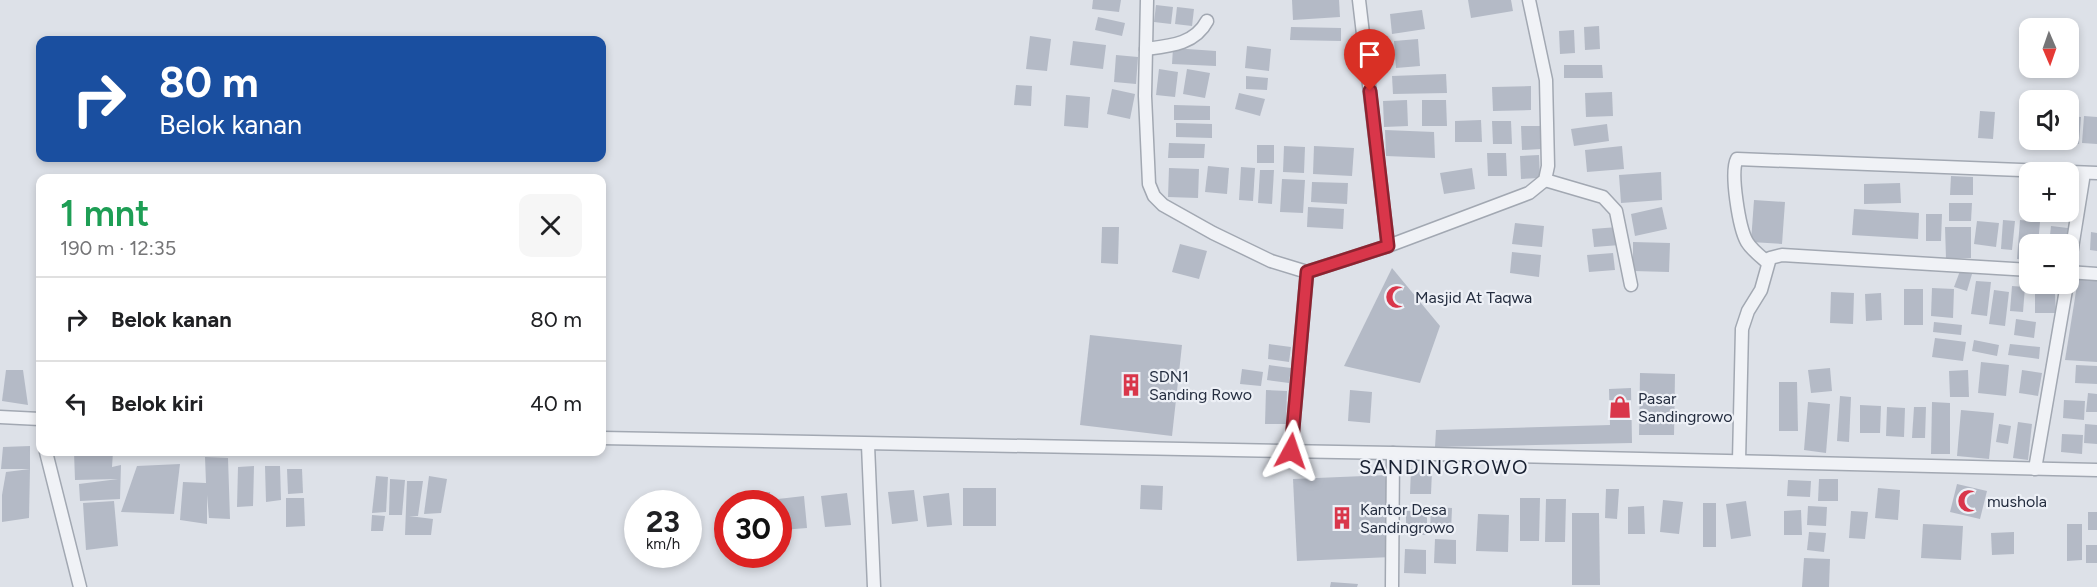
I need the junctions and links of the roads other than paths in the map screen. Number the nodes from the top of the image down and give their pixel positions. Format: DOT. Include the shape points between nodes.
graph roads {
  1 [pos="1147,0"];
  2 [pos="1359,0"];
  3 [pos="1528,0"];
  4 [pos="1207,21"];
  5 [pos="1146,49"];
  6 [pos="2091,173"];
  7 [pos="1545,180"];
  8 [pos="2077,234"];
  9 [pos="1388,246"];
  10 [pos="1767,262"];
  11 [pos="2019,269"];
  12 [pos="1307,272"];
  13 [pos="2079,273"];
  14 [pos="2097,274"];
  15 [pos="1631,285"];
  16 [pos="2065,294"];
  17 [pos="0,417"];
  18 [pos="36,422"];
  19 [pos="606,438"];
  20 [pos="868,445"];
  21 [pos="1291,451"];
  22 [pos="1393,453"];
  23 [pos="47,456"];
  24 [pos="1738,461"];
  25 [pos="2035,468"];
  26 [pos="2097,470"];
  27 [pos="80,587"];
  28 [pos="874,587"];
  29 [pos="1392,587"];
  1 -- 5 [label="street"];
  2 -- 9 [label="street"];
  3 -- 7 [label="street" via="1546,80"];
  4 -- 5 [label="street" via="1191,40"];
  5 -- 12 [label="street" via="1144,96 1149,184 1154,196 1213,233 1271,261"];
  6 -- 8 [label="street"];
  6 -- 10 [label="street" via="1737,159 1735,175 1743,231 1747,243"];
  7 -- 9 [label="street" via="1528,193"];
  7 -- 15 [label="street" via="1602,197 1616,211"];
  9 -- 12 [label="street"];
  10 -- 11 [label="street" via="1782,255"];
  10 -- 24 [label="street" via="1761,290 1742,329"];
  12 -- 21 [label="street"];
  13 -- 14 [label="street"];
  16 -- 25 [label="street"];
  17 -- 18 [label="street"];
  19 -- 20 [label="street"];
  20 -- 21 [label="street"];
  20 -- 28 [label="street"];
  21 -- 22 [label="street"];
  22 -- 24 [label="street"];
  22 -- 29 [label="street"];
  23 -- 27 [label="street"];
  24 -- 25 [label="street"];
  25 -- 26 [label="street"];
}
